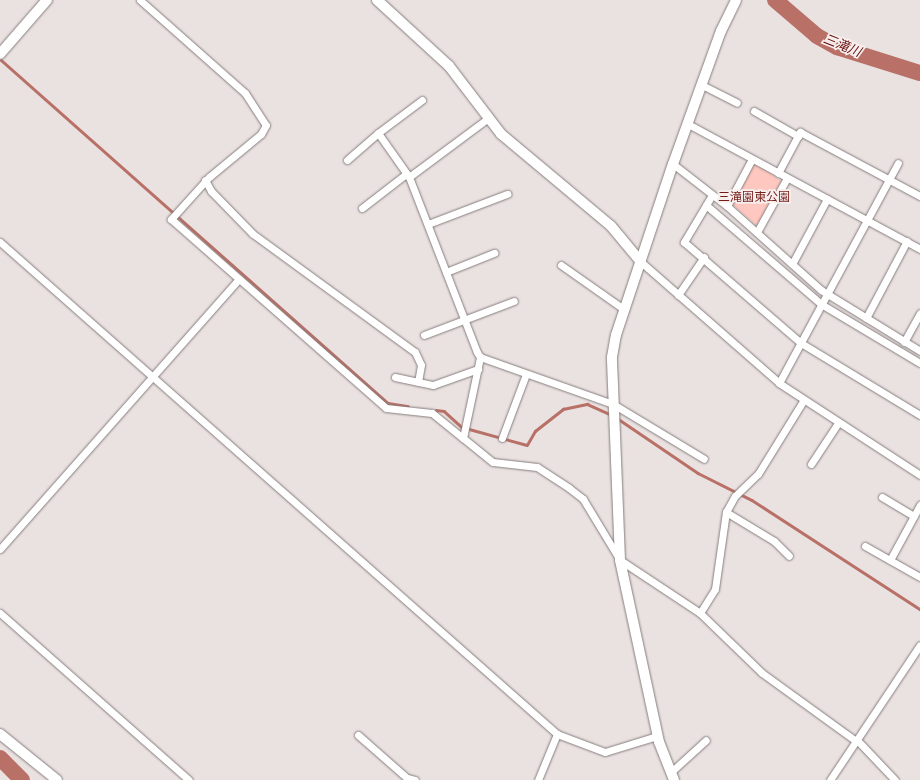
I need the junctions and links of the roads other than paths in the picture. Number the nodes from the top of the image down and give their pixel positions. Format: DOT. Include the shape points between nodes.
graph roads {
  1 [pos="47,0"];
  2 [pos="140,0"];
  3 [pos="377,0"];
  4 [pos="736,0"];
  5 [pos="0,53"];
  6 [pos="702,85"];
  7 [pos="422,100"];
  8 [pos="737,102"];
  9 [pos="754,112"];
  10 [pos="487,118"];
  11 [pos="688,124"];
  12 [pos="378,133"];
  13 [pos="798,136"];
  14 [pos="752,159"];
  15 [pos="347,160"];
  16 [pos="898,162"];
  17 [pos="673,164"];
  18 [pos="778,173"];
  19 [pos="408,175"];
  20 [pos="787,178"];
  21 [pos="889,179"];
  22 [pos="205,180"];
  23 [pos="507,194"];
  24 [pos="712,195"];
  25 [pos="920,196"];
  26 [pos="827,199"];
  27 [pos="706,204"];
  28 [pos="728,206"];
  29 [pos="362,208"];
  30 [pos="867,220"];
  31 [pos="428,224"];
  32 [pos="757,232"];
  33 [pos="907,241"];
  34 [pos="0,242"];
  35 [pos="920,249"];
  36 [pos="494,253"];
  37 [pos="704,257"];
  38 [pos="641,262"];
  39 [pos="792,264"];
  40 [pos="561,265"];
  41 [pos="446,272"];
  42 [pos="238,280"];
  43 [pos="827,294"];
  44 [pos="678,295"];
  45 [pos="514,301"];
  46 [pos="822,304"];
  47 [pos="625,310"];
  48 [pos="920,313"];
  49 [pos="866,318"];
  50 [pos="464,319"];
  51 [pos="424,335"];
  52 [pos="801,342"];
  53 [pos="904,342"];
  54 [pos="920,351"];
  55 [pos="480,357"];
  56 [pos="920,363"];
  57 [pos="478,369"];
  58 [pos="526,374"];
  59 [pos="153,377"];
  60 [pos="395,377"];
  61 [pos="418,382"];
  62 [pos="779,383"];
  63 [pos="803,400"];
  64 [pos="613,407"];
  65 [pos="920,415"];
  66 [pos="838,423"];
  67 [pos="464,436"];
  68 [pos="502,438"];
  69 [pos="704,459"];
  70 [pos="811,464"];
  71 [pos="920,475"];
  72 [pos="882,497"];
  73 [pos="920,505"];
  74 [pos="726,512"];
  75 [pos="914,516"];
  76 [pos="864,546"];
  77 [pos="0,549"];
  78 [pos="789,556"];
  79 [pos="620,560"];
  80 [pos="890,560"];
  81 [pos="920,577"];
  82 [pos="0,613"];
  83 [pos="700,613"];
  84 [pos="920,645"];
  85 [pos="917,657"];
  86 [pos="0,734"];
  87 [pos="557,734"];
  88 [pos="358,735"];
  89 [pos="657,736"];
  90 [pos="706,740"];
  91 [pos="857,741"];
  92 [pos="672,776"];
  93 [pos="406,779"];
  94 [pos="56,780"];
  95 [pos="189,780"];
  96 [pos="415,780"];
  97 [pos="538,780"];
  98 [pos="830,780"];
  99 [pos="895,780"];
  1 -- 5 [label="street"];
  2 -- 22 [label="street" via="245,93 266,125 261,134"];
  3 -- 10 [label="street" via="449,66"];
  4 -- 6 [label="street"];
  6 -- 8 [label="street"];
  6 -- 11 [label="street"];
  7 -- 12 [label="street"];
  9 -- 13 [label="street"];
  10 -- 19 [label="street"];
  10 -- 38 [label="street" via="520,152 610,226"];
  11 -- 14 [label="street"];
  11 -- 17 [label="street"];
  12 -- 15 [label="street"];
  12 -- 19 [label="street"];
  13 -- 18 [label="street"];
  13 -- 21 [label="street" via="800,132"];
  14 -- 18 [label="street"];
  14 -- 28 [label="street"];
  16 -- 21 [label="street"];
  17 -- 24 [label="street"];
  17 -- 38 [label="street"];
  18 -- 20 [label="street"];
  19 -- 29 [label="street"];
  19 -- 31 [label="street"];
  20 -- 26 [label="street"];
  20 -- 32 [label="street"];
  21 -- 25 [label="street"];
  21 -- 30 [label="street"];
  22 -- 42 [label="street" via="170,216"];
  22 -- 61 [label="street" via="211,191 253,234 415,352 421,365"];
  23 -- 31 [label="street"];
  24 -- 27 [label="street"];
  24 -- 28 [label="street"];
  26 -- 30 [label="street"];
  26 -- 39 [label="street"];
  27 -- 37 [label="street" via="684,242"];
  27 -- 46 [label="street"];
  28 -- 32 [label="street"];
  30 -- 33 [label="street"];
  30 -- 43 [label="street"];
  31 -- 41 [label="street"];
  32 -- 39 [label="street"];
  33 -- 35 [label="street"];
  33 -- 49 [label="street"];
  34 -- 59 [label="street"];
  36 -- 41 [label="street"];
  37 -- 44 [label="street"];
  37 -- 52 [label="street"];
  38 -- 44 [label="street"];
  38 -- 47 [label="street"];
  39 -- 43 [label="street"];
  40 -- 47 [label="street"];
  41 -- 50 [label="street"];
  42 -- 59 [label="street"];
  42 -- 67 [label="street" via="379,404 395,410 432,413"];
  43 -- 46 [label="street"];
  43 -- 49 [label="street"];
  44 -- 62 [label="street"];
  45 -- 50 [label="street"];
  46 -- 52 [label="street"];
  46 -- 56 [label="street"];
  47 -- 64 [label="street" via="612,357"];
  48 -- 53 [label="street"];
  49 -- 53 [label="street"];
  50 -- 51 [label="street"];
  50 -- 55 [label="street"];
  52 -- 62 [label="street"];
  52 -- 65 [label="street"];
  53 -- 54 [label="street"];
  55 -- 57 [label="street"];
  55 -- 58 [label="street"];
  57 -- 61 [label="street" via="433,385"];
  57 -- 67 [label="street"];
  58 -- 64 [label="street"];
  58 -- 68 [label="street"];
  59 -- 77 [label="street"];
  59 -- 87 [label="street"];
  60 -- 61 [label="street"];
  62 -- 63 [label="street"];
  63 -- 66 [label="street"];
  63 -- 74 [label="street" via="758,474 735,496"];
  64 -- 69 [label="street"];
  64 -- 79 [label="street"];
  66 -- 70 [label="street"];
  66 -- 71 [label="street"];
  67 -- 79 [label="street" via="493,462 533,465 584,499"];
  72 -- 75 [label="street"];
  73 -- 75 [label="street"];
  74 -- 78 [label="street" via="774,541"];
  74 -- 83 [label="street" via="715,589"];
  75 -- 80 [label="street"];
  76 -- 80 [label="street"];
  79 -- 83 [label="street"];
  79 -- 89 [label="street"];
  80 -- 81 [label="street"];
  82 -- 95 [label="street"];
  83 -- 91 [label="street" via="762,672"];
  84 -- 85 [label="street"];
  85 -- 91 [label="street"];
  86 -- 94 [label="street"];
  87 -- 89 [label="street" via="605,752"];
  87 -- 97 [label="street"];
  88 -- 93 [label="street"];
  89 -- 92 [label="street"];
  90 -- 92 [label="street"];
  91 -- 98 [label="street"];
  91 -- 99 [label="street"];
  93 -- 96 [label="street"];
}
